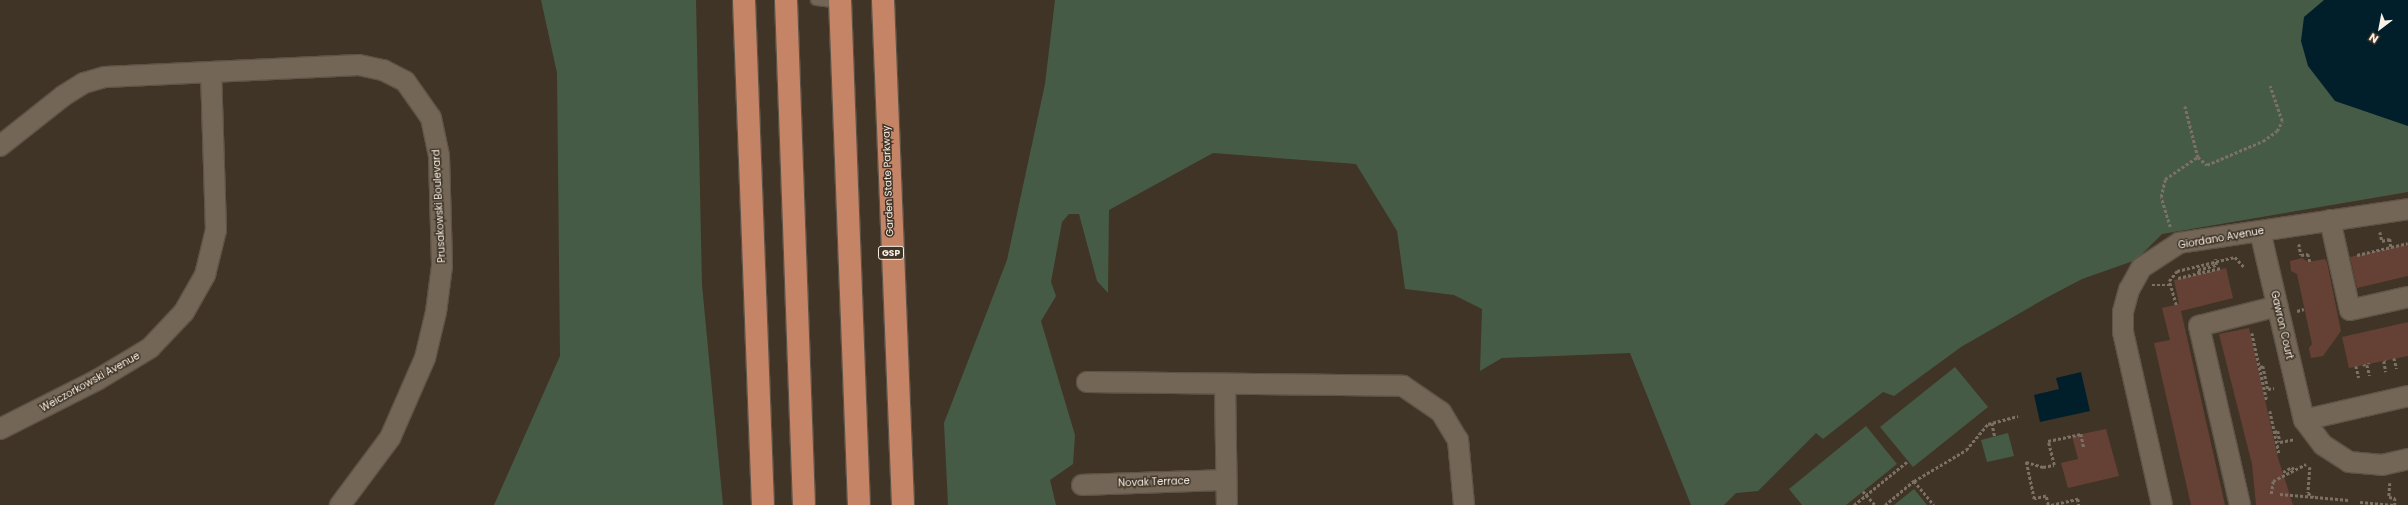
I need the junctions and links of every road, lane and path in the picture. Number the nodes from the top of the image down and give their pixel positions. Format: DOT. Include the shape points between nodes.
graph roads {
  1 [pos="744,0"];
  2 [pos="786,0"];
  3 [pos="816,0"];
  4 [pos="883,0"];
  5 [pos="840,2"];
  6 [pos="211,72"];
  7 [pos="2270,86"];
  8 [pos="2186,106"];
  9 [pos="0,146"];
  10 [pos="2198,157"];
  11 [pos="2408,209"];
  12 [pos="2330,220"];
  13 [pos="2379,225"];
  14 [pos="2260,231"];
  15 [pos="2297,238"];
  16 [pos="2408,243"];
  17 [pos="2175,246"];
  18 [pos="2393,247"];
  19 [pos="2356,255"];
  20 [pos="2215,259"];
  21 [pos="2310,262"];
  22 [pos="2244,267"];
  23 [pos="2218,269"];
  24 [pos="2199,273"];
  25 [pos="2179,278"];
  26 [pos="2170,284"];
  27 [pos="2146,286"];
  28 [pos="2408,297"];
  29 [pos="2176,304"];
  30 [pos="2278,306"];
  31 [pos="2252,335"];
  32 [pos="2394,358"];
  33 [pos="2384,361"];
  34 [pos="2367,365"];
  35 [pos="2356,366"];
  36 [pos="2260,367"];
  37 [pos="2397,369"];
  38 [pos="2386,372"];
  39 [pos="2370,376"];
  40 [pos="2359,378"];
  41 [pos="1087,382"];
  42 [pos="1225,384"];
  43 [pos="2274,388"];
  44 [pos="2408,396"];
  45 [pos="2266,399"];
  46 [pos="2270,414"];
  47 [pos="2018,416"];
  48 [pos="2304,420"];
  49 [pos="1992,423"];
  50 [pos="0,429"];
  51 [pos="2274,432"];
  52 [pos="1995,437"];
  53 [pos="2295,439"];
  54 [pos="2084,448"];
  55 [pos="2278,451"];
  56 [pos="2408,459"];
  57 [pos="1908,461"];
  58 [pos="2306,464"];
  59 [pos="2310,467"];
  60 [pos="2295,471"];
  61 [pos="2283,472"];
  62 [pos="1226,480"];
  63 [pos="1914,480"];
  64 [pos="2390,480"];
  65 [pos="1082,484"];
  66 [pos="1863,491"];
  67 [pos="2272,494"];
  68 [pos="2281,494"];
  69 [pos="1866,495"];
  70 [pos="2314,497"];
  71 [pos="2347,500"];
  72 [pos="2361,502"];
  73 [pos="340,505"];
  74 [pos="763,505"];
  75 [pos="804,505"];
  76 [pos="859,505"];
  77 [pos="903,505"];
  78 [pos="1227,505"];
  79 [pos="1464,505"];
  80 [pos="1854,505"];
  81 [pos="1875,505"];
  82 [pos="1886,505"];
  83 [pos="1934,505"];
  84 [pos="2048,505"];
  85 [pos="2051,505"];
  86 [pos="2079,505"];
  87 [pos="2162,505"];
  88 [pos="2240,505"];
  89 [pos="2388,505"];
  90 [pos="2394,505"];
  1 -- 74 [label="highway"];
  2 -- 75 [label="highway"];
  3 -- 5 [label="lane"];
  4 -- 77 [label="highway, Garden State Parkway / GSP"];
  5 -- 76 [label="highway"];
  6 -- 9 [label="street, Prusakowski Boulevard" via="105,77 84,83"];
  6 -- 50 [label="street, Weiczorkowski Avenue" via="216,230 206,275 184,312 150,348 98,380"];
  6 -- 73 [label="street, Prusakowski Boulevard" via="359,65 382,70 405,81 431,118 439,156 442,266 428,342 409,399 390,438"];
  7 -- 10 [label="path" via="2282,122 2277,131 2263,141 2207,165"];
  8 -- 10 [label="path"];
  10 -- 17 [label="path" via="2165,179 2161,197"];
  11 -- 12 [label="street, Giordano Avenue"];
  12 -- 14 [label="street, Giordano Avenue"];
  12 -- 28 [label="street" via="2350,310"];
  13 -- 18 [label="path" via="2382,241 2390,239"];
  14 -- 17 [label="street, Giordano Avenue"];
  14 -- 30 [label="street, Gawron Court"];
  15 -- 21 [label="path" via="2301,255 2308,254"];
  16 -- 18 [label="path"];
  17 -- 87 [label="street, Giordano Avenue" via="2141,268 2129,290 2123,312 2123,332"];
  18 -- 19 [label="path"];
  20 -- 22 [label="path" via="2235,257"];
  20 -- 24 [label="path" via="2216,265 2198,270"];
  20 -- 26 [label="path" via="2177,271 2171,276"];
  23 -- 24 [label="path"];
  24 -- 25 [label="path"];
  26 -- 27 [label="path"];
  26 -- 29 [label="path"];
  30 -- 48 [label="street, Gawron Court"];
  30 -- 88 [label="street" via="2198,326"];
  31 -- 36 [label="path"];
  32 -- 37 [label="path"];
  33 -- 38 [label="path"];
  34 -- 39 [label="path"];
  35 -- 40 [label="path"];
  36 -- 43 [label="path" via="2263,366 2268,389"];
  36 -- 45 [label="path"];
  41 -- 42 [label="street"];
  42 -- 62 [label="street"];
  42 -- 79 [label="street" via="1403,386 1441,412 1458,440"];
  44 -- 48 [label="street"];
  46 -- 51 [label="path"];
  47 -- 49 [label="path"];
  48 -- 56 [label="street, Gawron Court" via="2323,445 2349,462 2382,465"];
  49 -- 52 [label="path"];
  49 -- 63 [label="path" via="1953,460"];
  51 -- 53 [label="path" via="2278,431 2280,442"];
  51 -- 55 [label="path"];
  54 -- 84 [label="path" via="2081,434 2048,441 2054,466 2043,467 2026,462 2034,499 2046,496"];
  57 -- 69 [label="path"];
  58 -- 60 [label="path"];
  59 -- 70 [label="path" via="2308,493 2314,494"];
  60 -- 61 [label="path" via="2292,467"];
  60 -- 67 [label="path" via="2273,482"];
  62 -- 65 [label="street, Novak Terrace"];
  62 -- 78 [label="street"];
  63 -- 82 [label="path"];
  63 -- 83 [label="path"];
  64 -- 90 [label="path" via="2389,497 2395,498"];
  66 -- 69 [label="path"];
  68 -- 70 [label="path"];
  69 -- 80 [label="path"];
  69 -- 81 [label="path"];
  70 -- 71 [label="path"];
  72 -- 89 [label="path"];
  85 -- 86 [label="path" via="2078,499"];
  89 -- 90 [label="path"];
}
